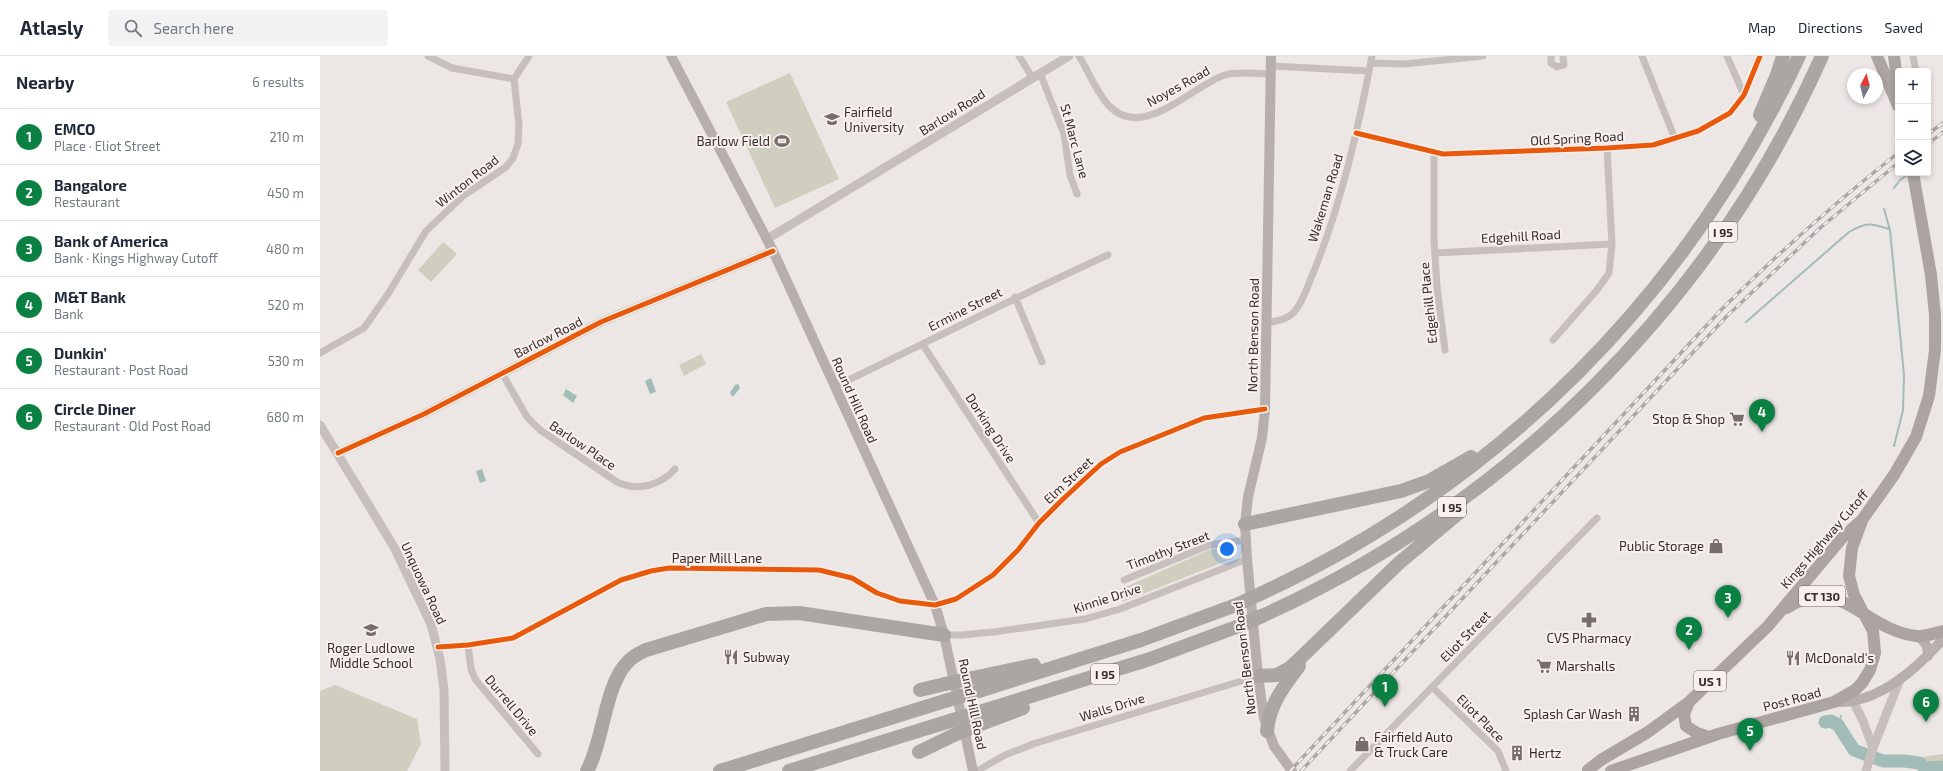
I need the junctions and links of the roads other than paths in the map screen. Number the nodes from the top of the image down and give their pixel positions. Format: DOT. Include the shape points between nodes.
graph roads {
  1 [pos="428,56"];
  2 [pos="529,56"];
  3 [pos="671,56"];
  4 [pos="1019,56"];
  5 [pos="1069,56"];
  6 [pos="1079,56"];
  7 [pos="1483,56"];
  8 [pos="1551,56"];
  9 [pos="1563,56"];
  10 [pos="1642,56"];
  11 [pos="1727,56"];
  12 [pos="1760,56"];
  13 [pos="1783,56"];
  14 [pos="1799,56"];
  15 [pos="1822,56"];
  16 [pos="1826,56"];
  17 [pos="1878,56"];
  18 [pos="1894,56"];
  19 [pos="1912,56"];
  20 [pos="1371,63"];
  21 [pos="1271,65"];
  22 [pos="1896,68"];
  23 [pos="1915,68"];
  24 [pos="1036,75"];
  25 [pos="514,79"];
  26 [pos="1809,86"];
  27 [pos="1744,95"];
  28 [pos="1897,104"];
  29 [pos="1356,133"];
  30 [pos="1675,139"];
  31 [pos="1607,148"];
  32 [pos="1434,153"];
  33 [pos="1913,176"];
  34 [pos="1077,194"];
  35 [pos="1716,205"];
  36 [pos="767,239"];
  37 [pos="1612,244"];
  38 [pos="772,251"];
  39 [pos="1436,253"];
  40 [pos="1108,255"];
  41 [pos="1015,297"];
  42 [pos="1266,323"];
  43 [pos="1553,340"];
  44 [pos="923,345"];
  45 [pos="1445,350"];
  46 [pos="320,353"];
  47 [pos="1042,362"];
  48 [pos="502,373"];
  49 [pos="834,387"];
  50 [pos="1265,410"];
  51 [pos="1562,418"];
  52 [pos="320,425"];
  53 [pos="1515,432"];
  54 [pos="338,453"];
  55 [pos="675,469"];
  56 [pos="1597,518"];
  57 [pos="1862,520"];
  58 [pos="1039,523"];
  59 [pos="1245,524"];
  60 [pos="1245,540"];
  61 [pos="1247,558"];
  62 [pos="1124,580"];
  63 [pos="1805,580"];
  64 [pos="1840,600"];
  65 [pos="934,605"];
  66 [pos="1780,613"];
  67 [pos="1864,615"];
  68 [pos="1943,631"];
  69 [pos="944,635"];
  70 [pos="1324,635"];
  71 [pos="1918,636"];
  72 [pos="1943,639"];
  73 [pos="468,645"];
  74 [pos="438,647"];
  75 [pos="1116,648"];
  76 [pos="1928,656"];
  77 [pos="1258,676"];
  78 [pos="1900,679"];
  79 [pos="1432,687"];
  80 [pos="920,690"];
  81 [pos="1853,701"];
  82 [pos="1689,702"];
  83 [pos="1834,702"];
  84 [pos="972,721"];
  85 [pos="1267,731"];
  86 [pos="1709,737"];
  87 [pos="1873,748"];
  88 [pos="919,752"];
  89 [pos="538,754"];
  90 [pos="1867,767"];
  91 [pos="445,771"];
  92 [pos="587,771"];
  93 [pos="720,771"];
  94 [pos="790,771"];
  95 [pos="973,771"];
  96 [pos="977,771"];
  97 [pos="1292,771"];
  98 [pos="1350,771"];
  99 [pos="1506,771"];
  100 [pos="1591,771"];
  101 [pos="1611,771"];
  1 -- 25 [label="street" via="452,68"];
  2 -- 25 [label="street"];
  3 -- 36 [label="main road, Round Hill Road"];
  4 -- 24 [label="street, St Marc Lane"];
  5 -- 24 [label="street, Barlow Road"];
  6 -- 21 [label="street, Noyes Road" via="1106,102 1119,112 1133,117 1148,116 1165,110 1214,79 1227,74"];
  7 -- 20 [label="street, Noyes Road" via="1412,63"];
  8 -- 9 [label="street" via="1550,63 1557,67 1564,65"];
  10 -- 30 [label="street"];
  11 -- 27 [label="street"];
  12 -- 27 [label="street, Old Spring Road"];
  13 -- 35 [label="highway" via="1764,105"];
  14 -- 35 [label="highway, I 95" via="1769,117"];
  15 -- 26 [label="highway, I 95"];
  16 -- 26 [label="highway"];
  17 -- 28 [label="main road"];
  18 -- 22 [label="main road"];
  19 -- 23 [label="street"];
  20 -- 21 [label="street, Noyes Road"];
  20 -- 29 [label="street, Wakeman Road"];
  21 -- 42 [label="main road, North Benson Road"];
  24 -- 34 [label="street, St Marc Lane" via="1064,134 1070,175"];
  24 -- 36 [label="street, Barlow Road"];
  25 -- 46 [label="street, Winton Road" via="519,125 518,144 513,158 506,167 463,196 426,231 364,328"];
  26 -- 51 [label="highway, I 95" via="1759,176 1704,259 1633,346"];
  27 -- 30 [label="street, Old Spring Road" via="1720,120"];
  29 -- 32 [label="street, Old Spring Road"];
  29 -- 42 [label="street, Wakeman Road" via="1323,248 1299,306 1289,316"];
  30 -- 31 [label="street, Old Spring Road" via="1653,145"];
  31 -- 32 [label="street, Old Spring Road"];
  31 -- 37 [label="street"];
  32 -- 39 [label="street"];
  33 -- 57 [label="main road, Kings Highway Cutoff / US 1" via="1934,298 1935,350 1929,396 1916,437 1894,475"];
  35 -- 53 [label="highway, I 95" via="1672,267 1623,325 1575,376"];
  36 -- 38 [label="main road, Round Hill Road"];
  37 -- 39 [label="street, Edgehill Road"];
  37 -- 43 [label="street" via="1607,276"];
  38 -- 48 [label="street, Barlow Road" via="601,322"];
  38 -- 49 [label="main road, Round Hill Road"];
  39 -- 45 [label="street, Edgehill Place" via="1437,287"];
  40 -- 41 [label="street, Ermine Street"];
  41 -- 44 [label="street, Ermine Street"];
  41 -- 47 [label="street"];
  42 -- 50 [label="main road, North Benson Road"];
  44 -- 49 [label="street, Ermine Street"];
  44 -- 58 [label="street, Dorking Drive"];
  48 -- 54 [label="street, Barlow Road" via="423,414"];
  48 -- 55 [label="street, Barlow Place" via="527,417 540,430 617,482 630,486 644,486 661,481"];
  49 -- 65 [label="main road, Round Hill Road"];
  50 -- 58 [label="street, Elm Street" via="1204,418 1120,452 1101,464"];
  50 -- 59 [label="main road, North Benson Road"];
  51 -- 70 [label="highway" via="1488,489 1399,563"];
  51 -- 84 [label="highway, I 95, bridge" via="1503,469 1430,522 1353,570 1239,626"];
  52 -- 54 [label="street, Unquowa Road"];
  53 -- 59 [label="highway" via="1443,474 1415,487"];
  53 -- 75 [label="highway, I 95, bridge" via="1455,479 1392,522 1327,561 1236,605"];
  54 -- 74 [label="street, Unquowa Road" via="394,547 431,624"];
  56 -- 79 [label="street, Eliot Street"];
  57 -- 63 [label="main road, Kings Highway Cutoff / US 1" via="1843,537"];
  57 -- 67 [label="main road, US 1" via="1852,548 1849,570 1851,586"];
  58 -- 65 [label="street, Elm Street" via="1018,550 993,574 956,599"];
  59 -- 60 [label="main road, North Benson Road"];
  60 -- 61 [label="main road, North Benson Road"];
  60 -- 62 [label="street, Timothy Street" via="1210,545"];
  61 -- 69 [label="street, Kinnie Drive" via="1120,609 1085,619 994,632"];
  61 -- 77 [label="main road, North Benson Road"];
  63 -- 64 [label="main road"];
  63 -- 66 [label="main road, Kings Highway Cutoff / US 1"];
  64 -- 66 [label="main road, CT 130" via="1827,596 1813,596 1799,600"];
  64 -- 67 [label="main road, CT 130"];
  65 -- 69 [label="main road, Round Hill Road"];
  65 -- 73 [label="street, Paper Mill Lane" via="900,601 852,578 820,570 670,568 621,580 513,638"];
  66 -- 82 [label="main road, Kings Highway Cutoff / US 1"];
  67 -- 71 [label="main road, CT 130" via="1900,633"];
  67 -- 83 [label="main road, US 1" via="1874,637 1873,662 1862,684"];
  68 -- 71 [label="main road, CT 130"];
  69 -- 92 [label="highway" via="799,613 776,612 755,616 646,650 631,658 618,676"];
  69 -- 95 [label="main road, Round Hill Road"];
  70 -- 77 [label="highway" via="1285,672"];
  70 -- 85 [label="highway" via="1279,695 1270,715"];
  71 -- 76 [label="main road" via="1928,646"];
  72 -- 76 [label="main road, Post Road"];
  73 -- 74 [label="street, Paper Mill Lane"];
  73 -- 89 [label="street, Durrell Drive" via="475,679"];
  74 -- 91 [label="street, Unquowa Road" via="444,690"];
  75 -- 80 [label="highway, bridge"];
  75 -- 93 [label="highway, I 95, bridge"];
  76 -- 78 [label="main road, Post Road"];
  77 -- 85 [label="main road, North Benson Road"];
  77 -- 96 [label="street, Walls Drive" via="1036,743 1005,755"];
  78 -- 81 [label="main road, Post Road" via="1882,690"];
  78 -- 87 [label="street"];
  79 -- 98 [label="street, Eliot Street"];
  79 -- 99 [label="street, Eliot Place" via="1498,751"];
  81 -- 83 [label="main road, Post Road"];
  81 -- 87 [label="street"];
  82 -- 86 [label="main road" via="1684,714 1686,726 1697,734"];
  82 -- 100 [label="main road, Kings Highway Cutoff / US 1" via="1648,732 1606,757"];
  83 -- 86 [label="main road, Post Road / US 1"];
  84 -- 88 [label="highway, bridge" via="956,734"];
  84 -- 94 [label="highway, I 95, bridge" via="953,720"];
  85 -- 97 [label="main road, North Benson Road" via="1274,746"];
  86 -- 101 [label="main road, Post Road / US 1"];
  87 -- 90 [label="street"];
}
